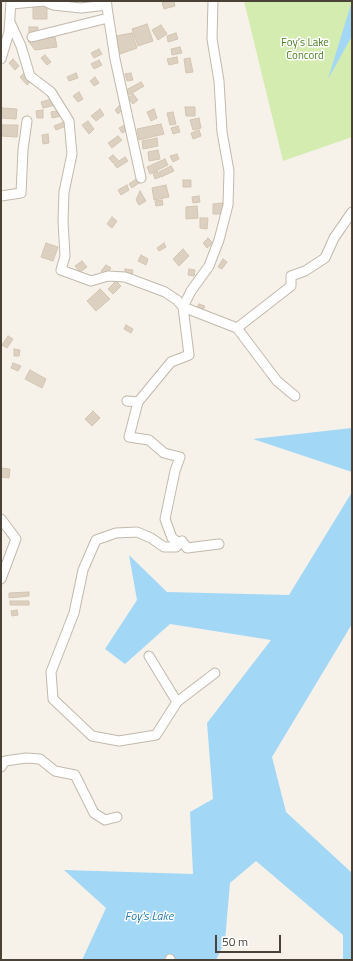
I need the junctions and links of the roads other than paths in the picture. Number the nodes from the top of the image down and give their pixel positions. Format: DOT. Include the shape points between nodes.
graph roads {
  1 [pos="213,1"];
  2 [pos="12,3"];
  3 [pos="106,3"];
  4 [pos="108,18"];
  5 [pos="10,22"];
  6 [pos="32,37"];
  7 [pos="1,59"];
  8 [pos="27,121"];
  9 [pos="141,178"];
  10 [pos="1,196"];
  11 [pos="352,212"];
  12 [pos="183,307"];
  13 [pos="237,328"];
  14 [pos="295,396"];
  15 [pos="127,401"];
  16 [pos="138,402"];
  17 [pos="1,519"];
  18 [pos="182,541"];
  19 [pos="219,544"];
  20 [pos="1,580"];
  21 [pos="149,656"];
  22 [pos="215,673"];
  23 [pos="177,702"];
  24 [pos="1,767"];
  25 [pos="117,817"];
  1 -- 12 [label="street" via="212,39 219,81 219,110 229,171 228,205 209,266"];
  2 -- 3 [label="street" via="44,1 53,5 80,8"];
  2 -- 5 [label="street"];
  3 -- 4 [label="street"];
  4 -- 6 [label="street"];
  4 -- 9 [label="street"];
  5 -- 7 [label="street"];
  5 -- 12 [label="street" via="30,76 51,92 69,121 72,154 64,192 66,256 61,270 91,281 108,276 125,277 165,292"];
  8 -- 10 [label="street" via="21,193"];
  11 -- 13 [label="street" via="334,238 325,258 305,271 291,276 291,286"];
  12 -- 13 [label="street"];
  12 -- 16 [label="street" via="189,355 172,362"];
  13 -- 14 [label="street" via="277,381"];
  15 -- 16 [label="street"];
  16 -- 18 [label="street" via="129,437 148,440 164,453 180,457 165,519 172,538 178,542"];
  17 -- 20 [label="street" via="16,539"];
  18 -- 19 [label="street" via="187,548"];
  18 -- 23 [label="street" via="176,546 164,547 137,532 116,532 96,540 83,570 74,613 51,672 52,699 92,736 119,741 156,735"];
  21 -- 23 [label="street"];
  22 -- 23 [label="street"];
  24 -- 25 [label="street" via="6,761 40,759 55,771 75,775 94,813 105,820"];
}
